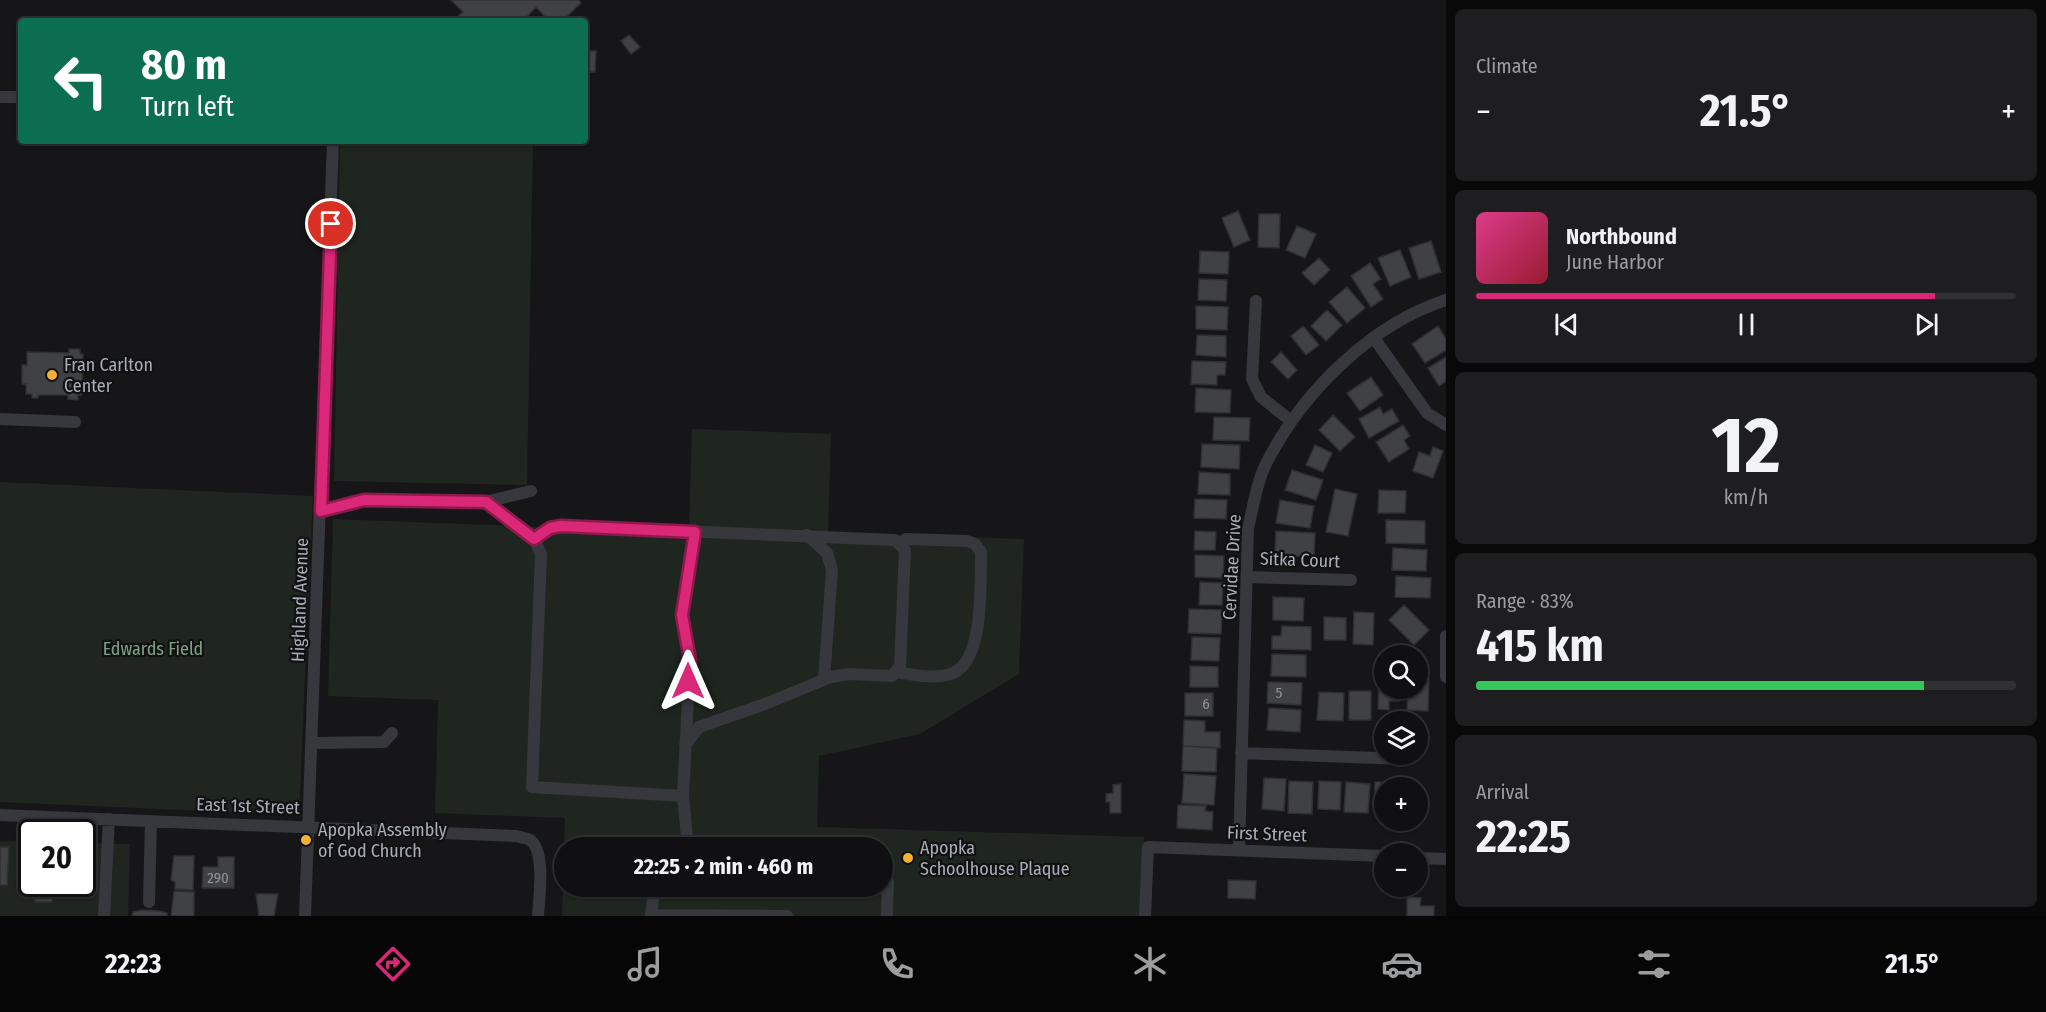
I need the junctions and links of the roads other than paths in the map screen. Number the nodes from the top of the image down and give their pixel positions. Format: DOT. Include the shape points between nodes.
graph roads {
  1 [pos="0,97"];
  2 [pos="18,97"];
  3 [pos="333,144"];
  4 [pos="1446,300"];
  5 [pos="1256,301"];
  6 [pos="1374,338"];
  7 [pos="0,419"];
  8 [pos="1291,421"];
  9 [pos="75,422"];
  10 [pos="1446,425"];
  11 [pos="531,491"];
  12 [pos="486,502"];
  13 [pos="321,511"];
  14 [pos="695,532"];
  15 [pos="806,534"];
  16 [pos="534,539"];
  17 [pos="901,543"];
  18 [pos="1248,577"];
  19 [pos="1351,580"];
  20 [pos="1446,636"];
  21 [pos="898,672"];
  22 [pos="1445,677"];
  23 [pos="824,680"];
  24 [pos="392,734"];
  25 [pos="313,742"];
  26 [pos="686,745"];
  27 [pos="1241,753"];
  28 [pos="1374,758"];
  29 [pos="683,796"];
  30 [pos="0,815"];
  31 [pos="109,819"];
  32 [pos="151,820"];
  33 [pos="310,826"];
  34 [pos="687,837"];
  35 [pos="1239,850"];
  36 [pos="1374,856"];
  37 [pos="1428,858"];
  38 [pos="1446,859"];
  39 [pos="653,897"];
  40 [pos="888,897"];
  41 [pos="149,902"];
  42 [pos="104,916"];
  43 [pos="305,916"];
  44 [pos="538,916"];
  45 [pos="651,916"];
  46 [pos="787,916"];
  47 [pos="887,916"];
  48 [pos="1145,916"];
  1 -- 2 [label="street"];
  3 -- 13 [label="street, Highland Avenue"];
  4 -- 6 [label="street, Cervidae Drive" via="1415,312"];
  5 -- 8 [label="street" via="1252,379 1261,397"];
  6 -- 8 [label="street, Cervidae Drive" via="1339,367"];
  6 -- 10 [label="street" via="1427,413"];
  7 -- 9 [label="street"];
  8 -- 18 [label="street, Cervidae Drive" via="1268,460 1257,489 1248,528"];
  11 -- 12 [label="street"];
  12 -- 13 [label="street" via="364,500"];
  12 -- 16 [label="street"];
  13 -- 25 [label="street, Highland Avenue"];
  14 -- 15 [label="street"];
  14 -- 16 [label="street" via="561,526"];
  14 -- 26 [label="street" via="682,615 690,660"];
  15 -- 17 [label="street"];
  15 -- 23 [label="street" via="827,553 832,570"];
  16 -- 29 [label="street" via="541,554 532,787"];
  17 -- 21 [label="street" via="904,549"];
  17 -- 21 [label="street" via="906,539 967,541 981,552 976,641 962,668 952,674 921,676"];
  18 -- 19 [label="street, Sitka Court"];
  18 -- 27 [label="street, Cervidae Drive"];
  20 -- 22 [label="street"];
  21 -- 23 [label="street" via="892,676 849,674"];
  23 -- 26 [label="street" via="699,727"];
  24 -- 25 [label="street" via="384,742"];
  25 -- 33 [label="street, Highland Avenue"];
  26 -- 29 [label="street"];
  27 -- 28 [label="street"];
  27 -- 35 [label="street, Cervidae Drive"];
  29 -- 34 [label="street"];
  30 -- 31 [label="street, East 1st Street"];
  31 -- 32 [label="street, East 1st Street"];
  31 -- 42 [label="street"];
  32 -- 33 [label="street, East 1st Street"];
  32 -- 41 [label="street"];
  33 -- 43 [label="street, Highland Avenue"];
  33 -- 44 [label="street, East 1st Street" via="516,836 530,840 540,863"];
  35 -- 36 [label="street, First Street"];
  35 -- 48 [label="street, First Street" via="1148,847"];
  37 -- 38 [label="street"];
  39 -- 45 [label="street"];
  40 -- 47 [label="street"];
  45 -- 46 [label="street"];
}
